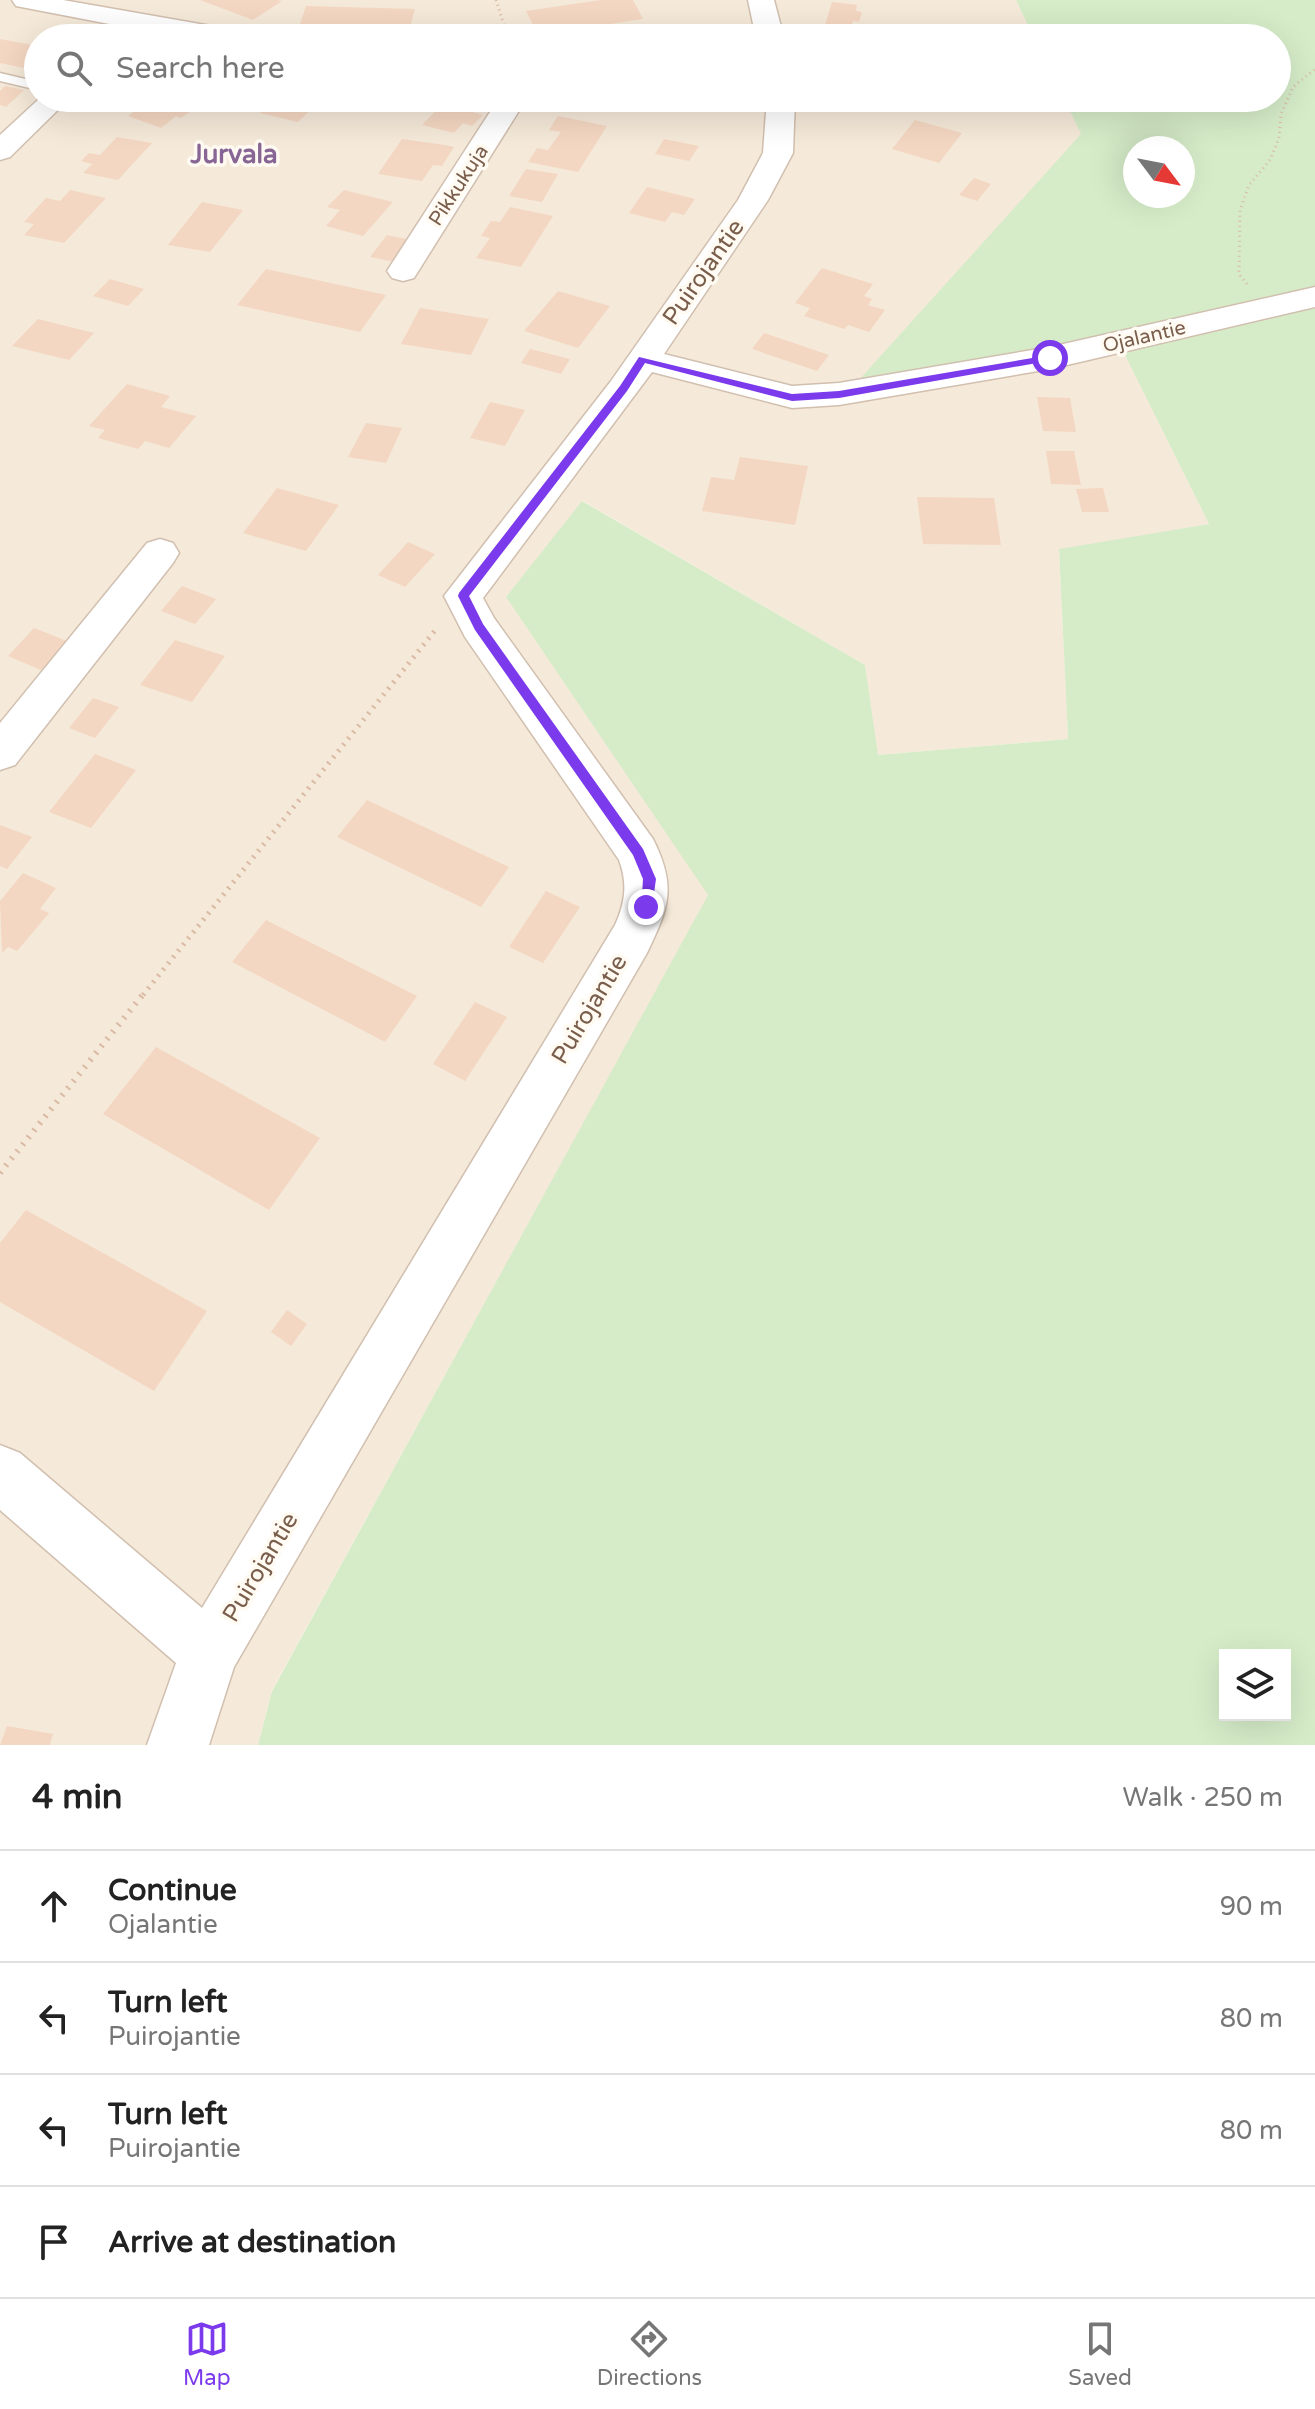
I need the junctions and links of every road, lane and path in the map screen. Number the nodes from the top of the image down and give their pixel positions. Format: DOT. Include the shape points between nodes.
graph roads {
  1 [pos="25,0"];
  2 [pos="496,0"];
  3 [pos="761,0"];
  4 [pos="71,4"];
  5 [pos="112,24"];
  6 [pos="504,24"];
  7 [pos="767,24"];
  8 [pos="1315,69"];
  9 [pos="0,77"];
  10 [pos="24,83"];
  11 [pos="1291,92"];
  12 [pos="41,112"];
  13 [pos="504,112"];
  14 [pos="780,112"];
  15 [pos="1282,112"];
  16 [pos="0,151"];
  17 [pos="403,271"];
  18 [pos="1315,297"];
  19 [pos="1263,309"];
  20 [pos="642,359"];
  21 [pos="160,553"];
  22 [pos="463,596"];
  23 [pos="0,753"];
  24 [pos="0,1173"];
  25 [pos="0,1473"];
  26 [pos="209,1653"];
  27 [pos="178,1745"];
  1 -- 4 [label="street"];
  2 -- 6 [label="path"];
  3 -- 7 [label="street"];
  4 -- 5 [label="street"];
  8 -- 11 [label="path"];
  9 -- 10 [label="lane"];
  12 -- 16 [label="street"];
  13 -- 17 [label="street, Pikkukuja"];
  14 -- 20 [label="street, Puirojantie" via="778,153 753,200"];
  15 -- 19 [label="path" via="1270,160 1249,185 1240,210 1239,274"];
  18 -- 19 [label="street, Ojalantie"];
  19 -- 20 [label="street, Ojalantie" via="1050,358 839,394 792,397"];
  20 -- 22 [label="street, Puirojantie"];
  21 -- 23 [label="street"];
  22 -- 24 [label="path"];
  22 -- 26 [label="street, Puirojantie" via="479,627 638,852 649,879 646,907"];
  25 -- 26 [label="street"];
  26 -- 27 [label="street, Puirojantie"];
}
